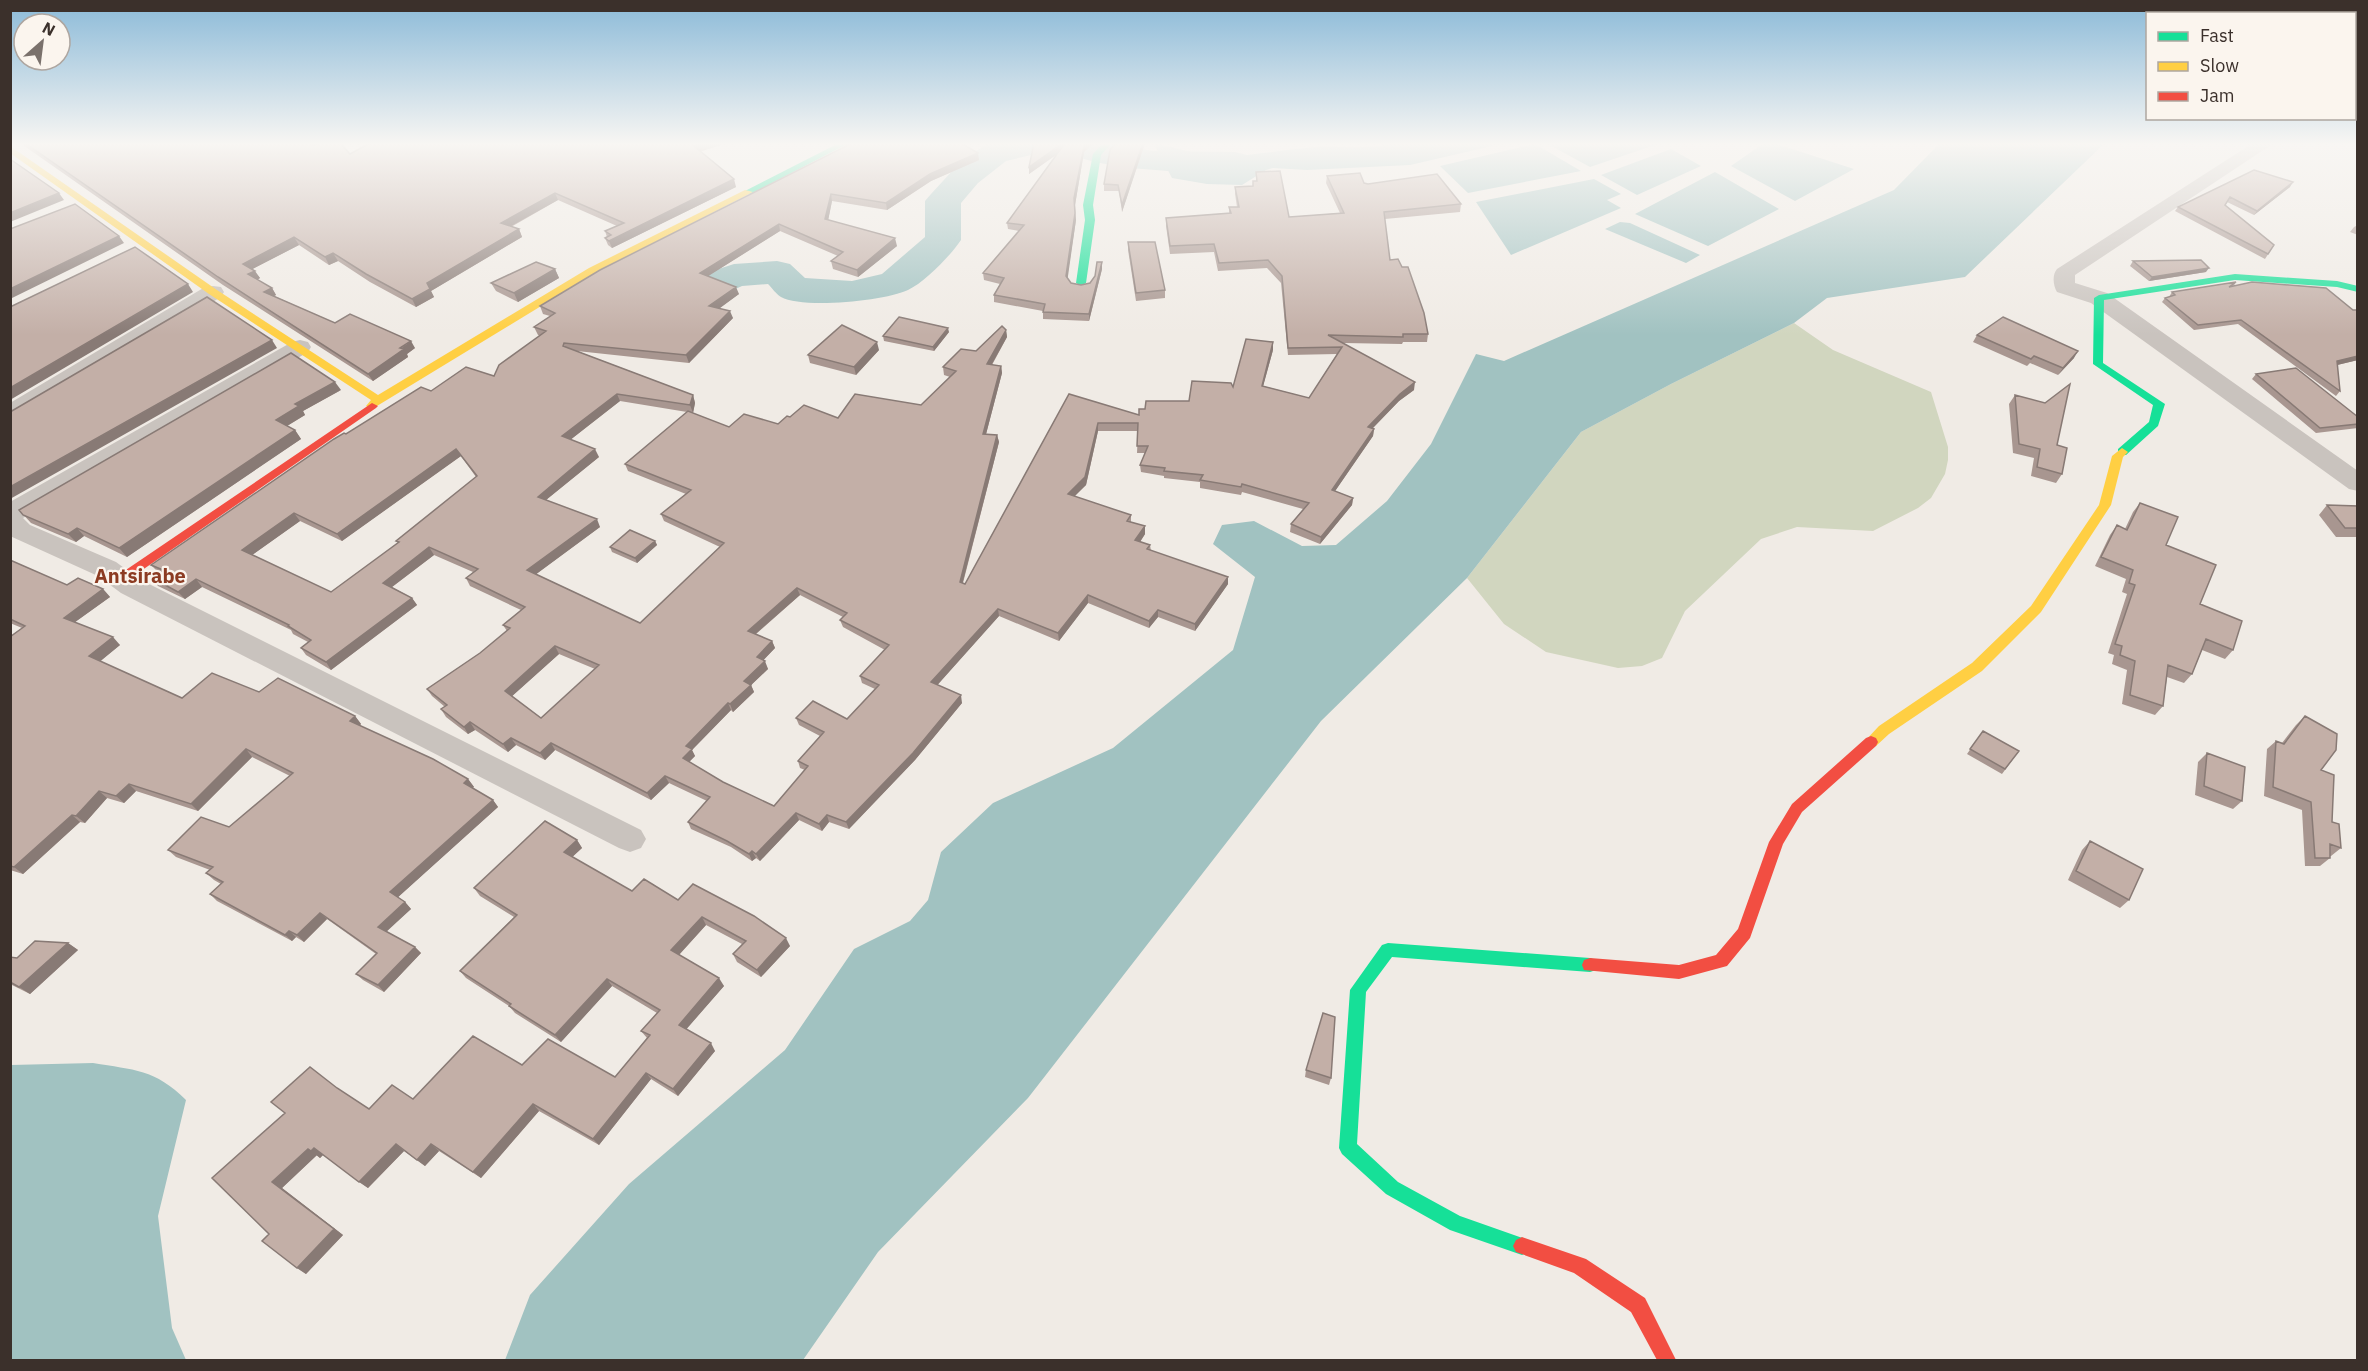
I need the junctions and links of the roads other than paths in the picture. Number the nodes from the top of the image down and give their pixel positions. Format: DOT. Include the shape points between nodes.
graph roads {
  1 [pos="70,207"];
  2 [pos="92,207"];
  3 [pos="719,207"];
  4 [pos="1088,207"];
  5 [pos="2166,207"];
  6 [pos="63,210"];
  7 [pos="142,243"];
  8 [pos="122,254"];
  9 [pos="1081,283"];
  10 [pos="2358,289"];
  11 [pos="213,292"];
  12 [pos="2099,298"];
  13 [pos="300,347"];
  14 [pos="378,400"];
  15 [pos="10,413"];
  16 [pos="2358,483"];
  17 [pos="10,514"];
  18 [pos="10,521"];
  19 [pos="121,579"];
  20 [pos="630,839"];
  21 [pos="1667,1360"];
  1 -- 6 [label="street"];
  2 -- 7 [label="street"];
  3 -- 14 [label="street" via="588,273"];
  4 -- 9 [label="street"];
  5 -- 12 [label="street" via="2064,273 2065,287"];
  7 -- 8 [label="street"];
  7 -- 11 [label="street"];
  10 -- 12 [label="street" via="2235,277"];
  11 -- 13 [label="street"];
  11 -- 15 [label="street"];
  12 -- 16 [label="street"];
  12 -- 21 [label="street" via="2098,364 2159,404 2154,423 2118,456 2105,504 2036,609 1977,667 1884,730 1797,808 1776,843 1744,933 1721,961 1680,972 1388,950 1358,990 1348,1148 1392,1188 1456,1224 1579,1266 1638,1305"];
  13 -- 14 [label="street"];
  13 -- 17 [label="street"];
  14 -- 19 [label="street"];
  18 -- 19 [label="street" via="21,531 98,564"];
  19 -- 20 [label="street"];
}
